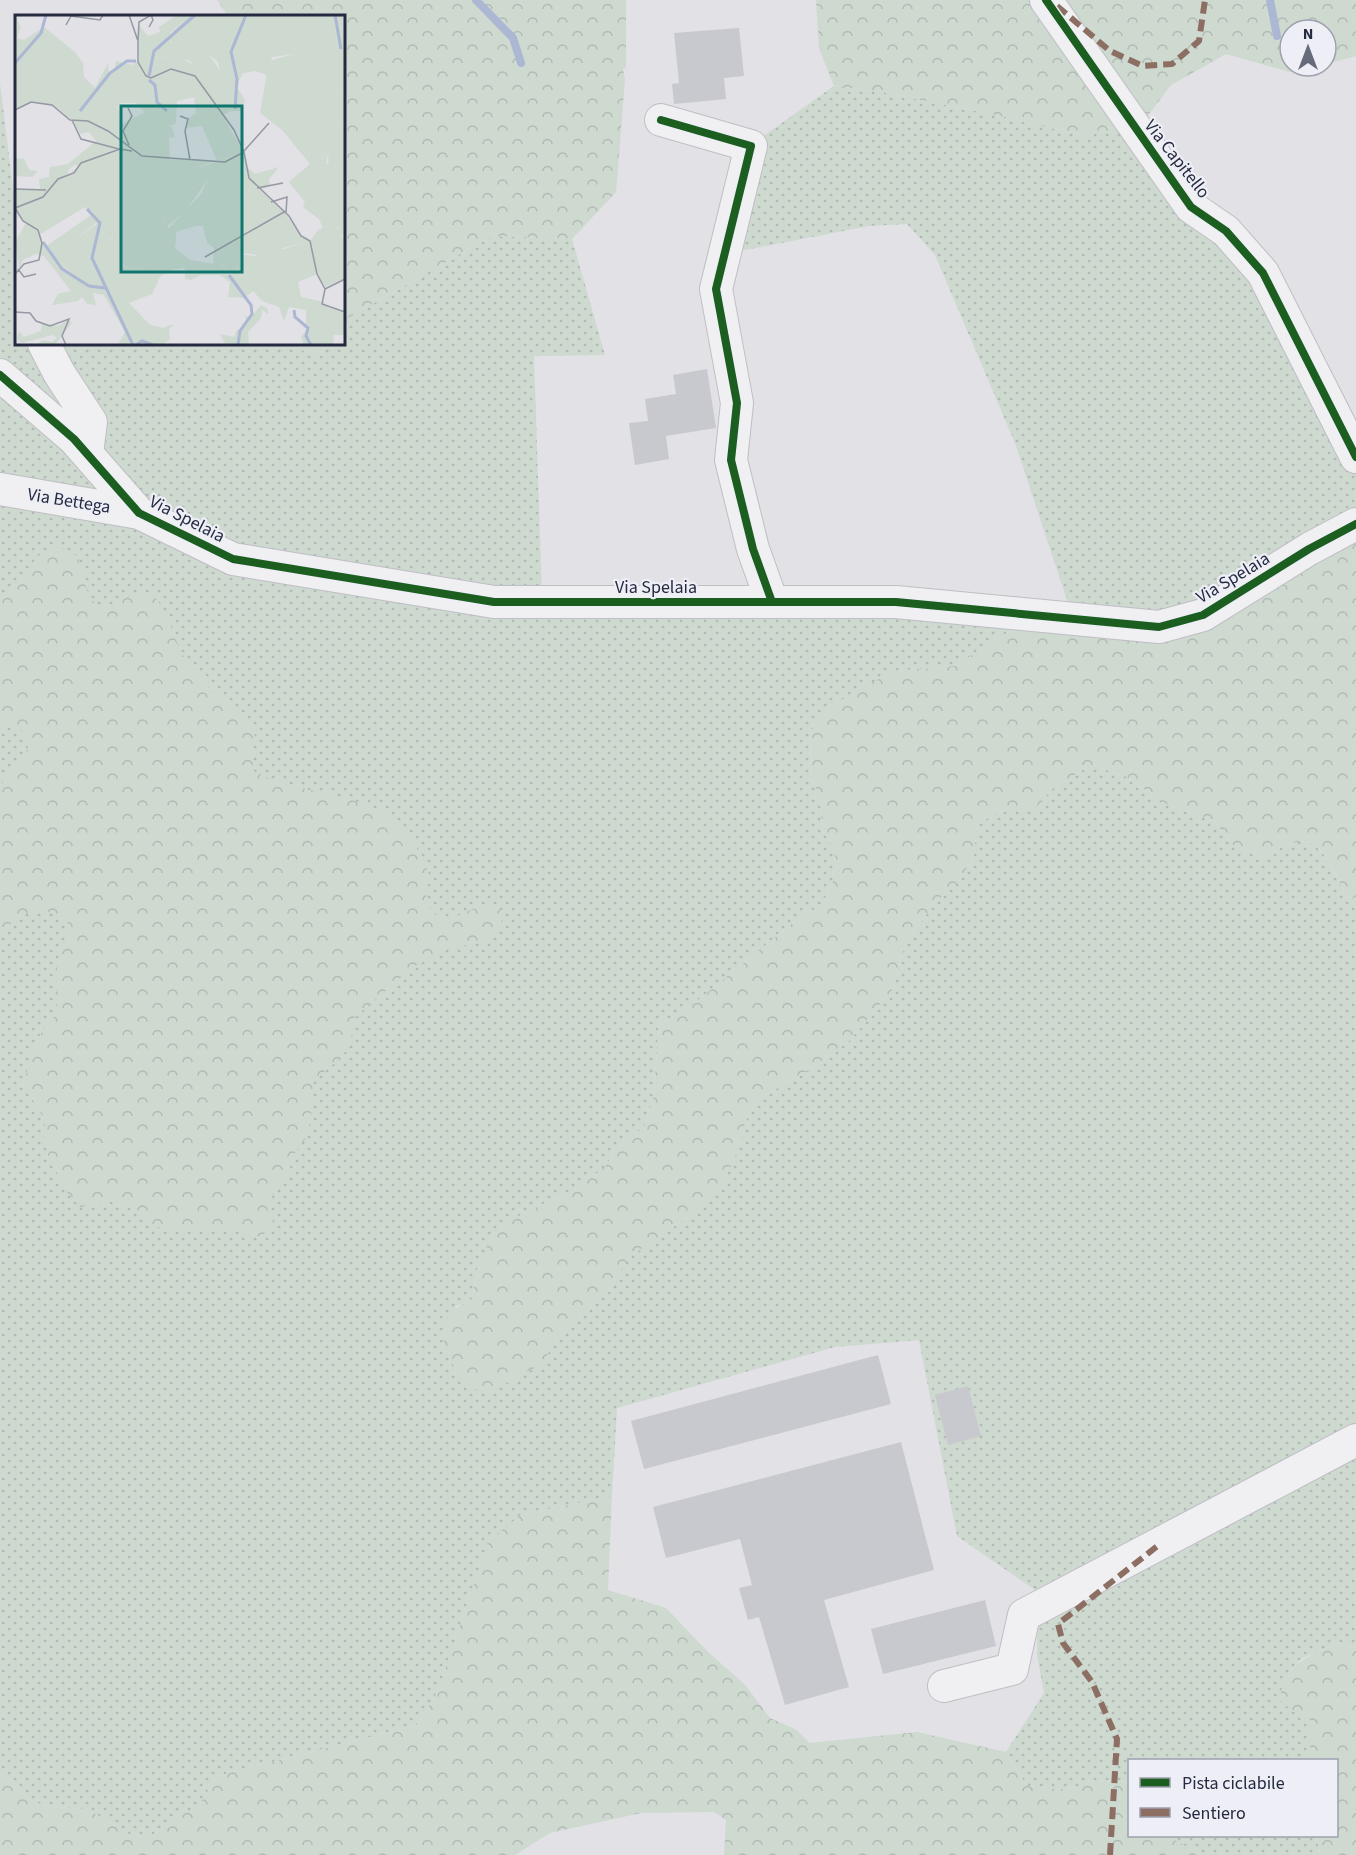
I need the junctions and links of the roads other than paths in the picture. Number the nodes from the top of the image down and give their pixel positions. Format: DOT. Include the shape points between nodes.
graph roads {
  1 [pos="1046,0"];
  2 [pos="661,120"];
  3 [pos="45,345"];
  4 [pos="0,375"];
  5 [pos="87,453"];
  6 [pos="1356,458"];
  7 [pos="0,489"];
  8 [pos="139,513"];
  9 [pos="1356,524"];
  10 [pos="772,602"];
  11 [pos="1356,1440"];
  12 [pos="944,1686"];
  1 -- 6 [label="street, Via Capitello" via="1191,207 1226,231 1263,273"];
  2 -- 10 [label="street" via="751,146 716,289 737,403 731,460 753,549"];
  3 -- 5 [label="street" via="91,422"];
  4 -- 5 [label="street, Via Spelaia"];
  5 -- 8 [label="street, Via Spelaia"];
  7 -- 8 [label="street, Via Bettega"];
  8 -- 10 [label="street, Via Spelaia" via="233,559 495,602"];
  9 -- 10 [label="street, Via Spelaia" via="1203,615 1159,627 896,602"];
  11 -- 12 [label="street" via="1024,1615 1012,1669"];
}
